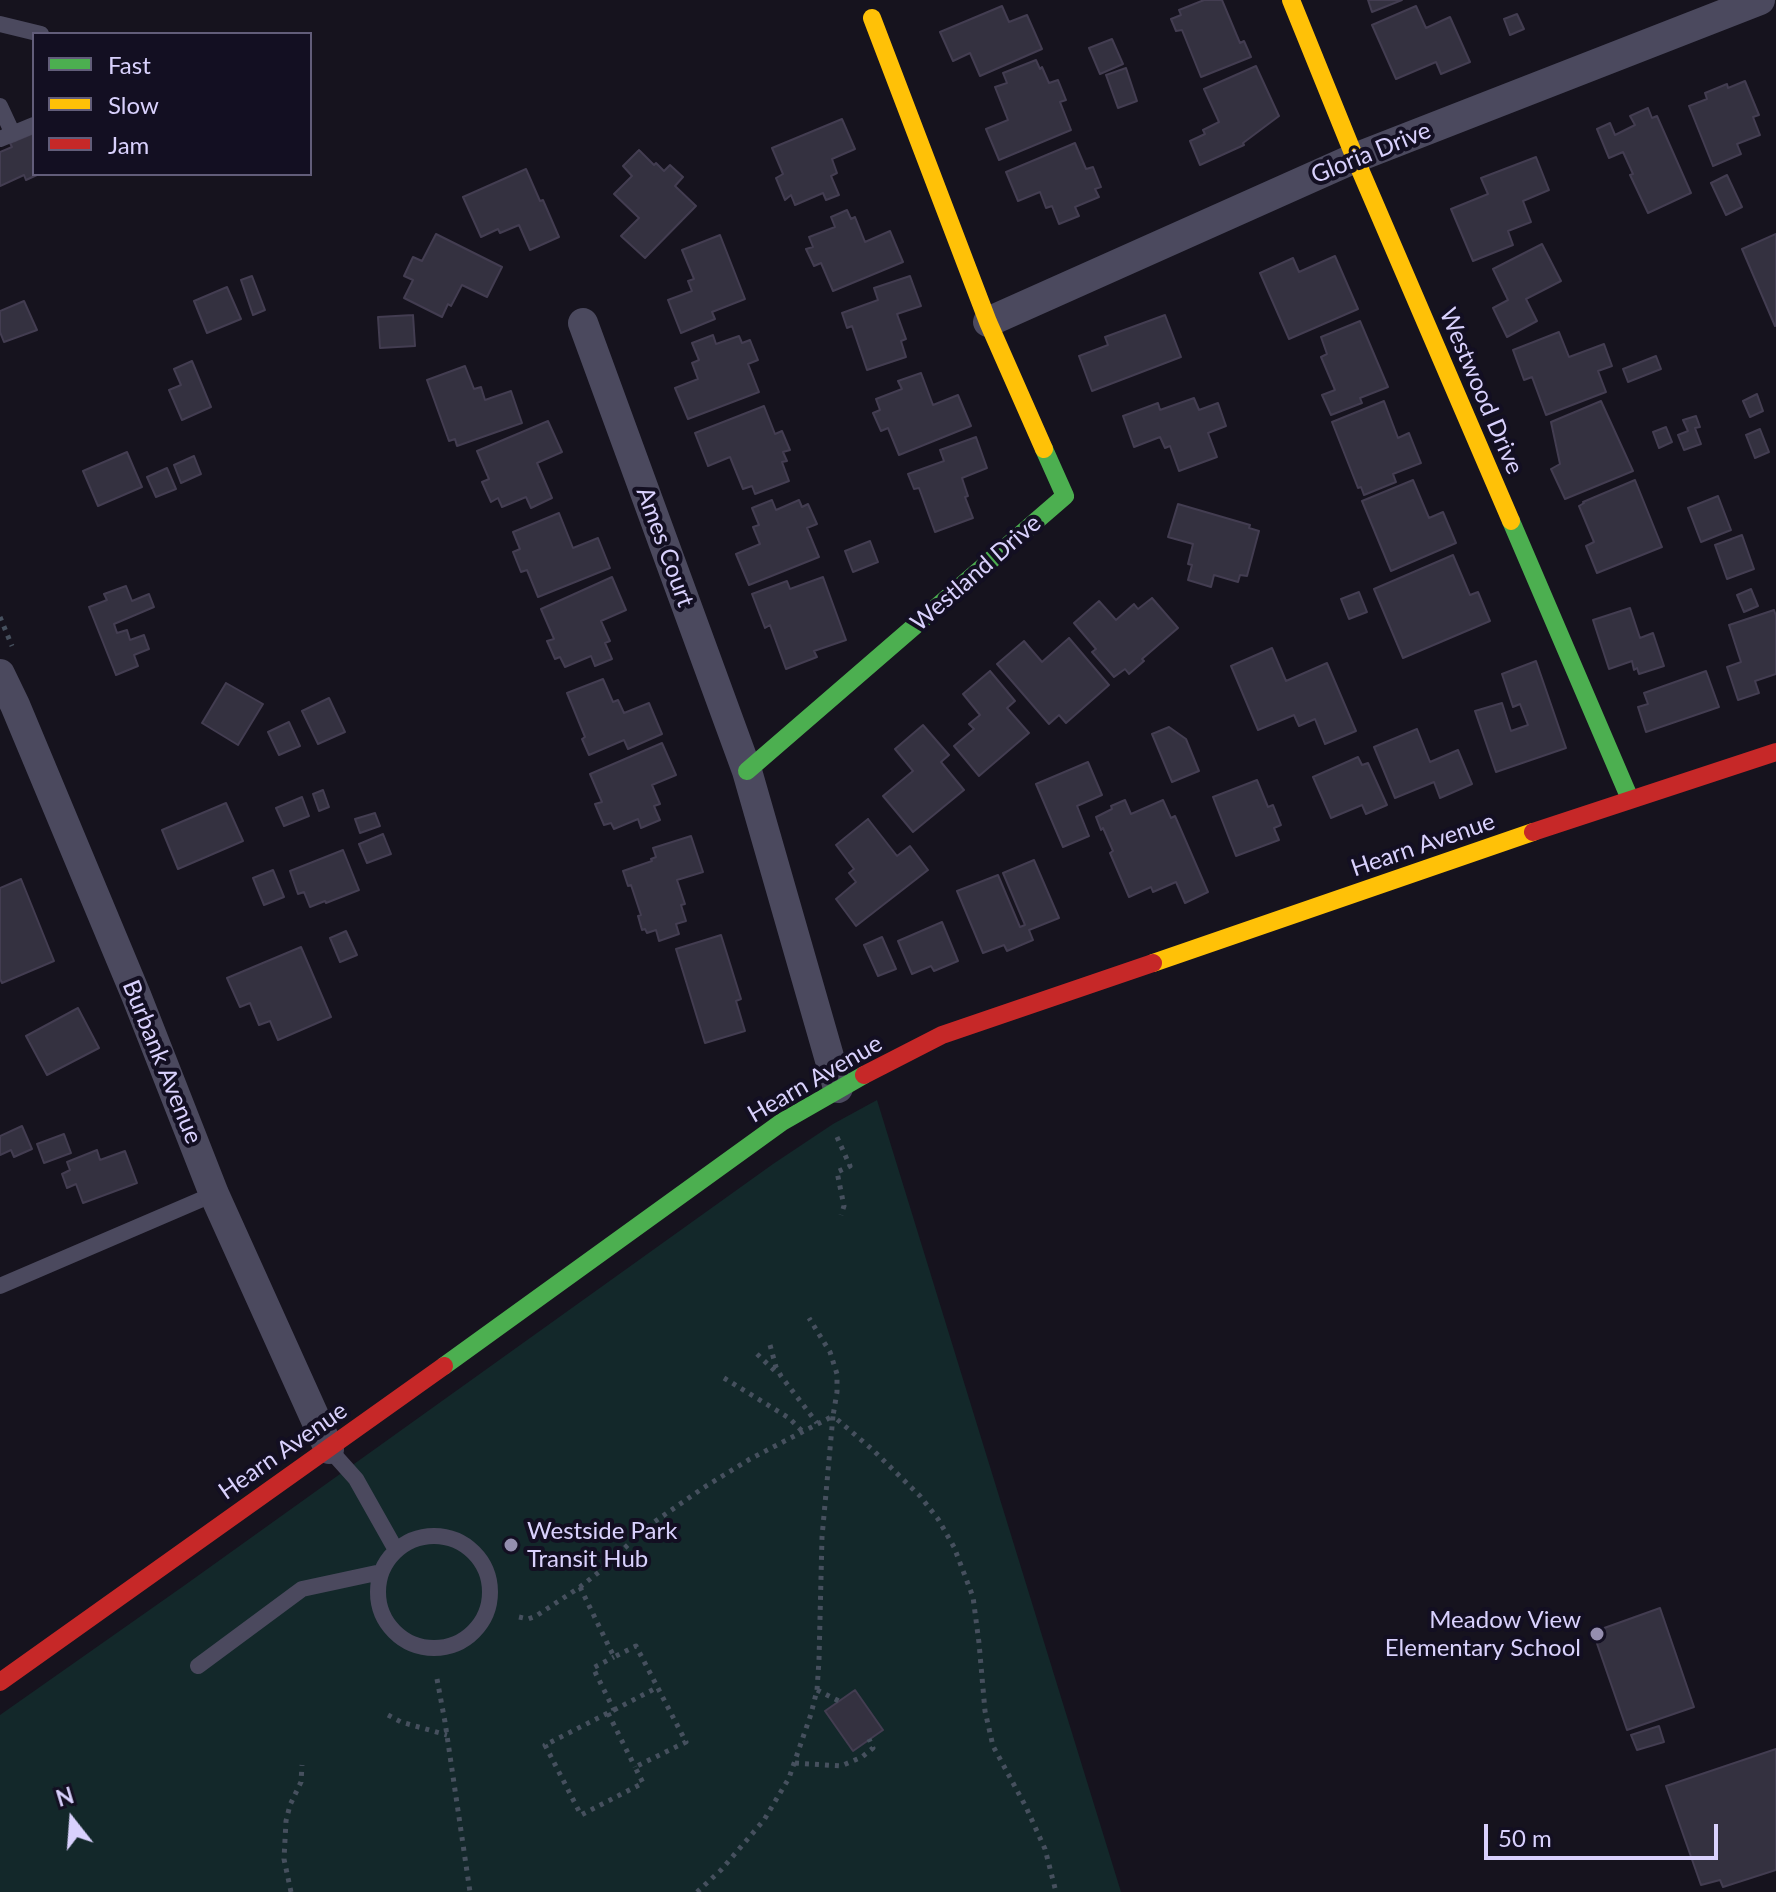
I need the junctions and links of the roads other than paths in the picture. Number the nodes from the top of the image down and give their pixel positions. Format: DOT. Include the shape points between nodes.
graph roads {
  1 [pos="1291,0"];
  2 [pos="1760,0"];
  3 [pos="872,18"];
  4 [pos="0,24"];
  5 [pos="33,32"];
  6 [pos="0,106"];
  7 [pos="32,126"];
  8 [pos="6,136"];
  9 [pos="1355,158"];
  10 [pos="988,322"];
  11 [pos="583,323"];
  12 [pos="0,674"];
  13 [pos="8,708"];
  14 [pos="1776,752"];
  15 [pos="747,771"];
  16 [pos="1630,799"];
  17 [pos="838,1088"];
  18 [pos="214,1194"];
  19 [pos="0,1286"];
  20 [pos="329,1449"];
  21 [pos="396,1550"];
  22 [pos="381,1572"];
  23 [pos="198,1666"];
  24 [pos="0,1682"];
  1 -- 9 [label="main road, Westwood Drive"];
  2 -- 9 [label="street, Gloria Drive"];
  3 -- 10 [label="main road, Westland Drive"];
  4 -- 5 [label="lane"];
  6 -- 8 [label="lane"];
  7 -- 8 [label="lane"];
  9 -- 10 [label="street, Gloria Drive"];
  9 -- 16 [label="main road, Westwood Drive"];
  10 -- 15 [label="main road, Westland Drive" via="1065,496"];
  11 -- 15 [label="street, Ames Court"];
  12 -- 13 [label="street, Burbank Avenue"];
  13 -- 18 [label="street, Burbank Avenue" via="136,995"];
  14 -- 16 [label="main road, Hearn Avenue"];
  15 -- 17 [label="street"];
  16 -- 17 [label="main road, Hearn Avenue" via="942,1035"];
  17 -- 20 [label="main road, Hearn Avenue" via="782,1122"];
  18 -- 19 [label="lane"];
  18 -- 20 [label="street, Burbank Avenue"];
  20 -- 21 [label="lane" via="356,1479"];
  20 -- 24 [label="main road, Hearn Avenue"];
  21 -- 22 [label="lane"];
  21 -- 22 [label="lane" via="437,1536 472,1550 490,1582 484,1619 457,1645 439,1649 402,1640 380,1610"];
  22 -- 23 [label="lane" via="302,1589"];
}
